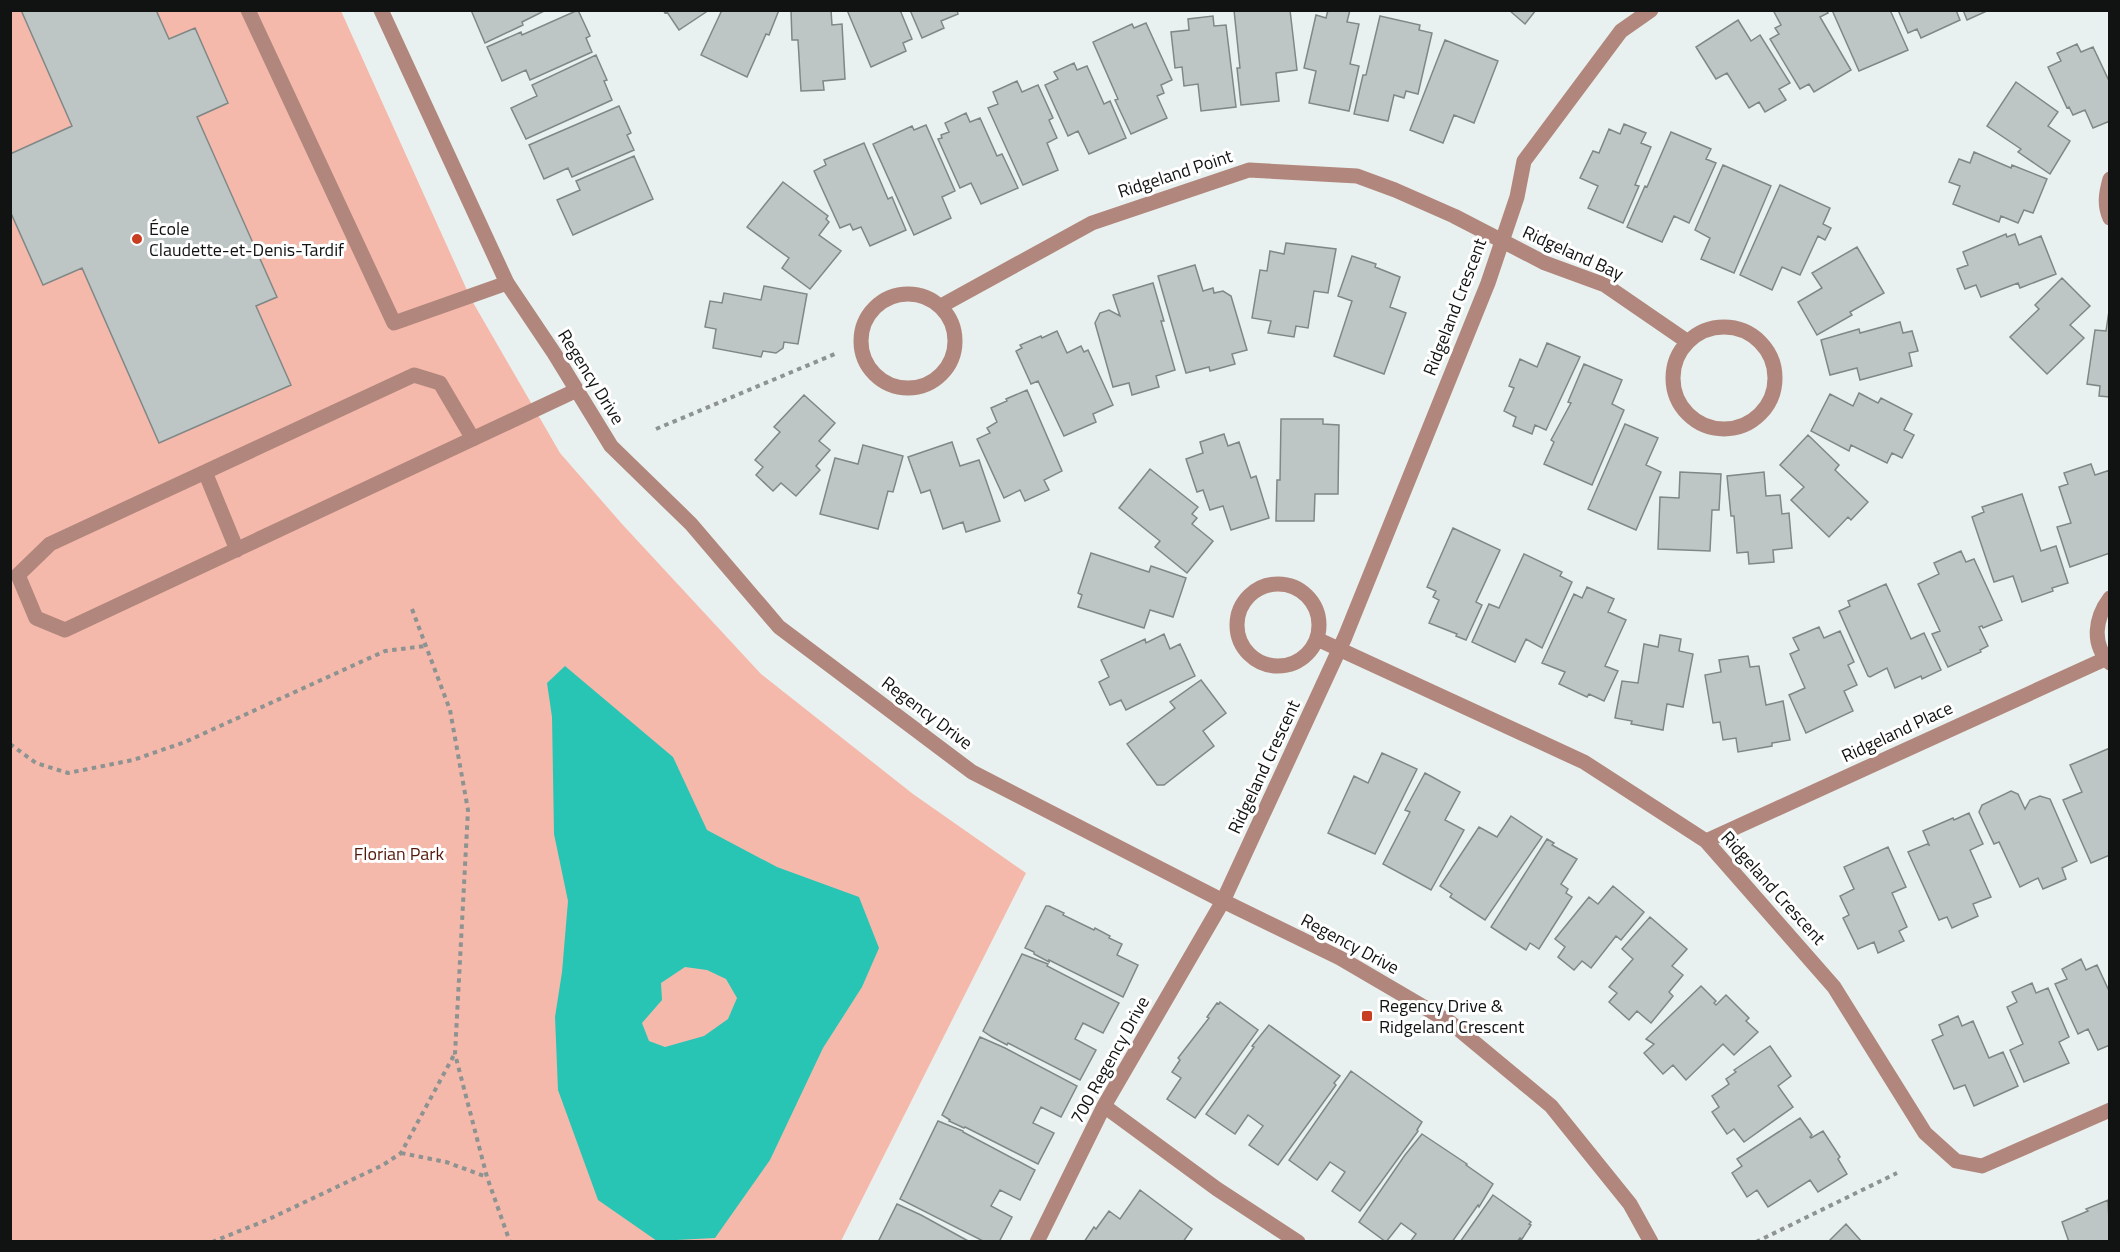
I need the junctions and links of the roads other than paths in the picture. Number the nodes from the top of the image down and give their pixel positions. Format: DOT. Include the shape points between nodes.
graph roads {
  1 [pos="248,10"];
  2 [pos="381,10"];
  3 [pos="1651,10"];
  4 [pos="2109,179"];
  5 [pos="2109,218"];
  6 [pos="1501,242"];
  7 [pos="507,283"];
  8 [pos="941,306"];
  9 [pos="1688,342"];
  10 [pos="577,390"];
  11 [pos="473,439"];
  12 [pos="204,472"];
  13 [pos="237,550"];
  14 [pos="2109,598"];
  15 [pos="1317,639"];
  16 [pos="1339,649"];
  17 [pos="2107,661"];
  18 [pos="1706,841"];
  19 [pos="1223,901"];
  20 [pos="1104,1106"];
  21 [pos="2109,1110"];
  22 [pos="1037,1242"];
  23 [pos="1298,1242"];
  24 [pos="1651,1242"];
  1 -- 7 [label="street" via="394,323"];
  2 -- 7 [label="street, Regency Drive"];
  3 -- 6 [label="street, Ridgeland Crescent" via="1621,32 1524,161 1517,197"];
  4 -- 5 [label="street"];
  6 -- 8 [label="street, Ridgeland Point" via="1395,190 1357,176 1249,170 1092,223"];
  6 -- 9 [label="street, Ridgeland Bay" via="1605,285"];
  6 -- 16 [label="street, Ridgeland Crescent" via="1488,284"];
  7 -- 10 [label="street, Regency Drive"];
  8 -- 8 [label="street" via="912,294 881,301 862,326 861,350 871,371 897,387 927,385 940,376 955,349 955,333"];
  9 -- 9 [label="street" via="1677,360 1673,381 1683,408 1706,426 1720,429 1748,423 1760,414 1771,396 1775,375 1765,348 1755,338 1728,327 1713,328"];
  10 -- 11 [label="street"];
  10 -- 19 [label="street, Regency Drive" via="611,446 691,524 779,627 972,772"];
  11 -- 12 [label="street" via="440,383 414,375"];
  11 -- 13 [label="street"];
  12 -- 13 [label="street"];
  12 -- 13 [label="street" via="50,544 18,575 36,618 65,630"];
  14 -- 17 [label="street" via="2097,626 2098,643"];
  15 -- 15 [label="street" via="1317,611 1301,591 1289,586 1275,584 1251,594 1238,616 1239,636 1248,653 1272,666 1299,661"];
  15 -- 16 [label="street, Ridgeland Crescent"];
  16 -- 18 [label="street, Ridgeland Crescent" via="1584,762"];
  16 -- 19 [label="street, Ridgeland Crescent"];
  17 -- 18 [label="street, Ridgeland Place"];
  18 -- 21 [label="street, Ridgeland Crescent" via="1834,987 1926,1133 1956,1161 1982,1166"];
  19 -- 20 [label="street, 700 Regency Drive"];
  19 -- 24 [label="street, Regency Drive" via="1340,958 1451,1023 1551,1106 1630,1204"];
  20 -- 22 [label="street, 700 Regency Drive"];
  20 -- 23 [label="street" via="1217,1189"];
}
